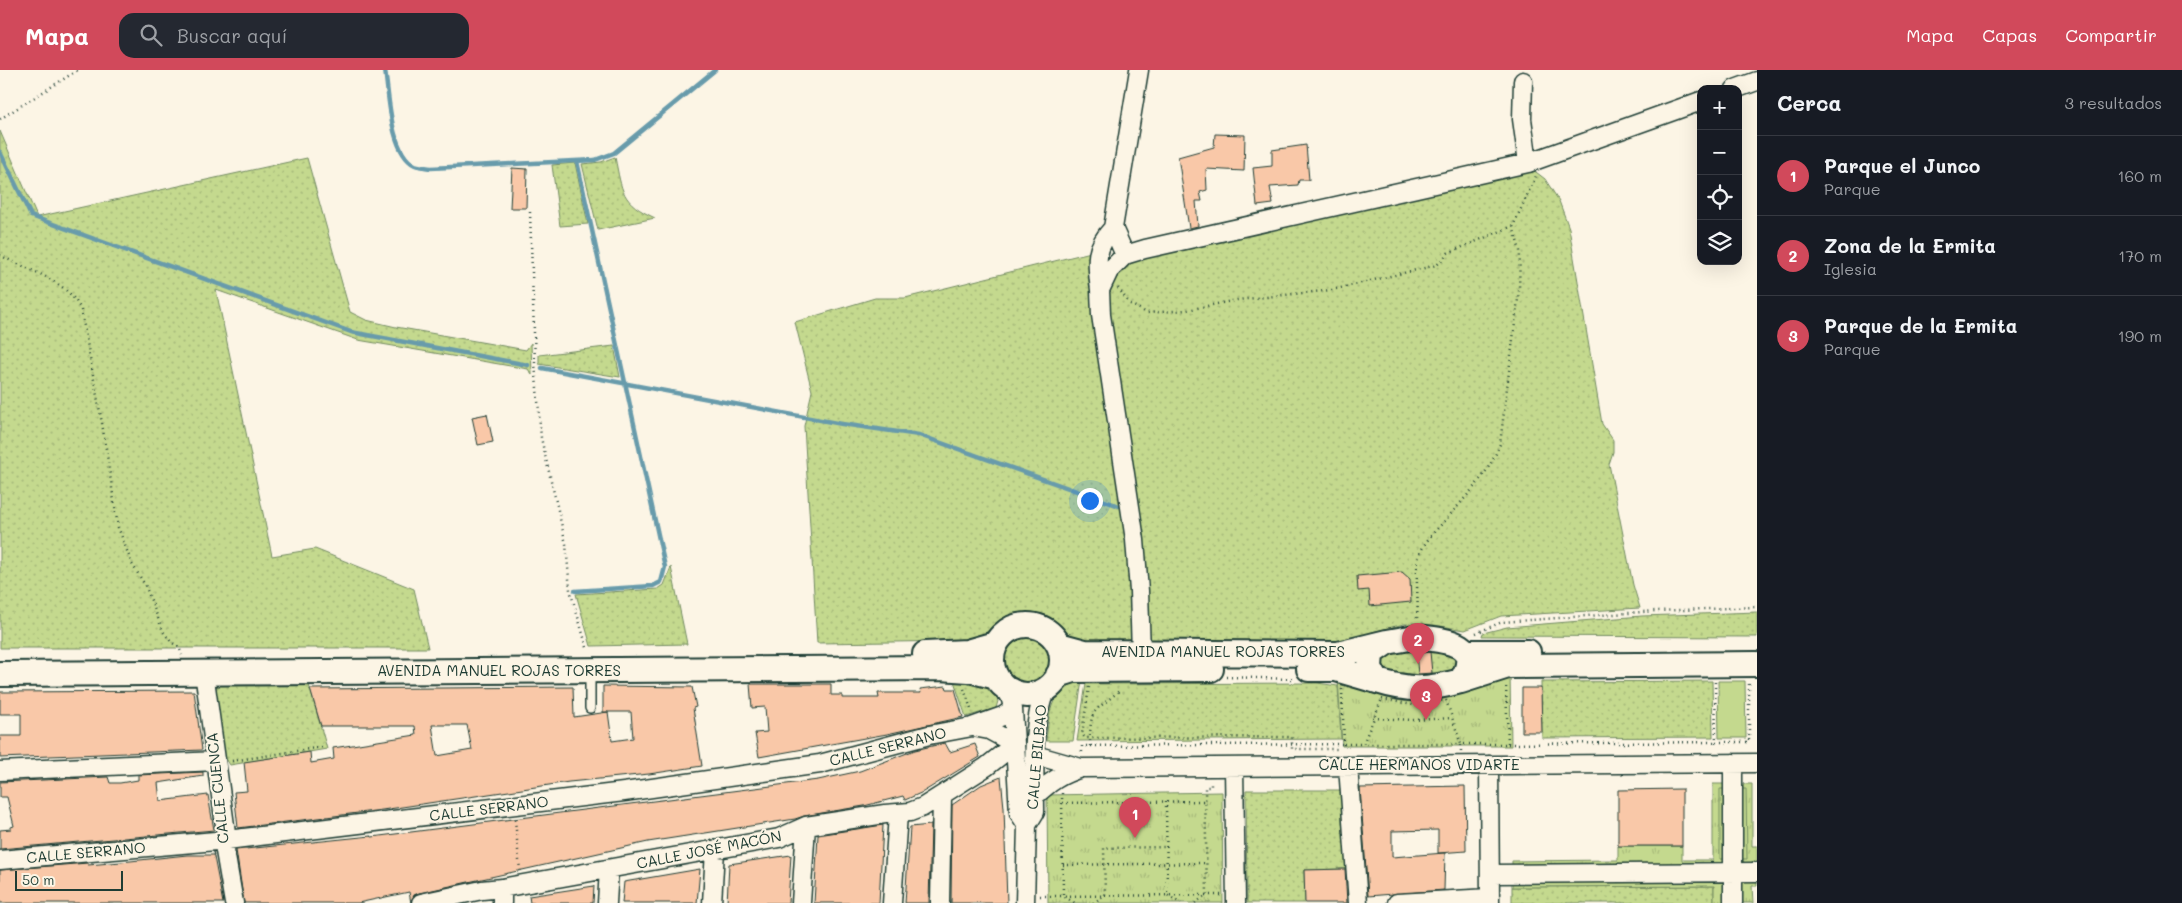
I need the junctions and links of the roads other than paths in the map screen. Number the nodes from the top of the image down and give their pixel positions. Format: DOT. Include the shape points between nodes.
graph roads {
  1 [pos="1139,70"];
  2 [pos="1523,81"];
  3 [pos="1757,81"];
  4 [pos="1742,86"];
  5 [pos="1697,102"];
  6 [pos="1534,160"];
  7 [pos="1113,228"];
  8 [pos="1125,255"];
  9 [pos="1100,290"];
  10 [pos="1387,642"];
  11 [pos="995,644"];
  12 [pos="1059,645"];
  13 [pos="1465,650"];
  14 [pos="1757,650"];
  15 [pos="1141,653"];
  16 [pos="0,660"];
  17 [pos="589,663"];
  18 [pos="1753,670"];
  19 [pos="204,672"];
  20 [pos="0,674"];
  21 [pos="1052,682"];
  22 [pos="1457,689"];
  23 [pos="1006,692"];
  24 [pos="1378,692"];
  25 [pos="590,708"];
  26 [pos="972,727"];
  27 [pos="1016,744"];
  28 [pos="1035,762"];
  29 [pos="1732,763"];
  30 [pos="1757,763"];
  31 [pos="217,764"];
  32 [pos="1489,765"];
  33 [pos="1348,766"];
  34 [pos="986,767"];
  35 [pos="1234,767"];
  36 [pos="1017,768"];
  37 [pos="1081,768"];
  38 [pos="0,771"];
  39 [pos="942,796"];
  40 [pos="1035,796"];
  41 [pos="898,814"];
  42 [pos="1027,825"];
  43 [pos="806,826"];
  44 [pos="227,840"];
  45 [pos="715,850"];
  46 [pos="0,860"];
  47 [pos="609,869"];
  48 [pos="1733,872"];
  49 [pos="1757,872"];
  50 [pos="1490,874"];
  51 [pos="502,895"];
  52 [pos="1025,899"];
  53 [pos="1236,899"];
  54 [pos="1490,900"];
  55 [pos="234,903"];
  56 [pos="421,903"];
  57 [pos="607,903"];
  58 [pos="712,903"];
  59 [pos="801,903"];
  60 [pos="892,903"];
  61 [pos="940,903"];
  62 [pos="1358,903"];
  63 [pos="1397,903"];
  64 [pos="1733,903"];
  1 -- 7 [label="street"];
  2 -- 6 [label="street" via="1522,119"];
  3 -- 4 [label="street"];
  5 -- 6 [label="street"];
  6 -- 8 [label="street"];
  7 -- 8 [label="street"];
  7 -- 9 [label="street" via="1102,240 1097,261"];
  8 -- 9 [label="street" via="1109,271"];
  9 -- 15 [label="street" via="1135,540"];
  10 -- 13 [label="main road, AVENIDA MANUEL ROJAS TORRES" via="1416,638 1450,641"];
  10 -- 15 [label="main road, AVENIDA MANUEL ROJAS TORRES" via="1338,654"];
  10 -- 24 [label="main road" via="1371,653 1370,668"];
  11 -- 12 [label="main road" via="1010,628 1033,625 1043,629"];
  11 -- 17 [label="main road, AVENIDA MANUEL ROJAS TORRES" via="967,652 940,654"];
  11 -- 23 [label="main road" via="992,661"];
  12 -- 15 [label="main road, AVENIDA MANUEL ROJAS TORRES" via="1085,652"];
  12 -- 21 [label="main road" via="1061,665"];
  13 -- 14 [label="main road"];
  13 -- 22 [label="main road" via="1467,671"];
  16 -- 17 [label="main road, AVENIDA MANUEL ROJAS TORRES"];
  17 -- 19 [label="main road, AVENIDA MANUEL ROJAS TORRES"];
  17 -- 23 [label="main road, AVENIDA MANUEL ROJAS TORRES" via="969,670"];
  17 -- 25 [label="lane"];
  18 -- 22 [label="main road" via="1508,666"];
  19 -- 20 [label="main road, AVENIDA MANUEL ROJAS TORRES"];
  19 -- 31 [label="street, CALLE CUENCA"];
  21 -- 23 [label="main road" via="1028,695"];
  21 -- 24 [label="main road, AVENIDA MANUEL ROJAS TORRES" via="1074,670 1336,669"];
  21 -- 28 [label="street, CALLE BILBAO" via="1041,700 1037,718"];
  22 -- 24 [label="main road, AVENIDA MANUEL ROJAS TORRES"];
  23 -- 26 [label="street, CALLE SERRANO" via="1003,716"];
  23 -- 27 [label="street, CALLE BILBAO"];
  26 -- 27 [label="street, CALLE SERRANO" via="989,730"];
  26 -- 44 [label="street, CALLE SERRANO" via="820,764 514,806"];
  27 -- 34 [label="street, CALLE JOSÉ MACÓN"];
  27 -- 36 [label="street, CALLE BILBAO"];
  28 -- 36 [label="street, CALLE HERMANOS VIDARTE"];
  28 -- 37 [label="street, CALLE HERMANOS VIDARTE"];
  28 -- 40 [label="street, CALLE BILBAO"];
  29 -- 30 [label="street, CALLE HERMANOS VIDARTE"];
  29 -- 32 [label="street, CALLE HERMANOS VIDARTE"];
  29 -- 48 [label="street"];
  31 -- 38 [label="street"];
  31 -- 44 [label="street, CALLE CUENCA"];
  32 -- 33 [label="street, CALLE HERMANOS VIDARTE"];
  32 -- 50 [label="street"];
  33 -- 35 [label="street, CALLE HERMANOS VIDARTE"];
  33 -- 62 [label="street"];
  34 -- 36 [label="street" via="1000,764"];
  34 -- 39 [label="street, CALLE JOSÉ MACÓN"];
  35 -- 37 [label="street, CALLE HERMANOS VIDARTE"];
  35 -- 53 [label="street"];
  36 -- 42 [label="street, CALLE BILBAO" via="1019,813"];
  37 -- 40 [label="street, CALLE HERMANOS VIDARTE" via="1061,775"];
  39 -- 41 [label="street, CALLE JOSÉ MACÓN" via="910,812"];
  39 -- 61 [label="street"];
  40 -- 42 [label="street, CALLE BILBAO" via="1035,812"];
  41 -- 43 [label="street, CALLE JOSÉ MACÓN"];
  41 -- 60 [label="street"];
  42 -- 52 [label="street, CALLE BILBAO"];
  43 -- 45 [label="street, CALLE JOSÉ MACÓN" via="779,838"];
  43 -- 59 [label="street"];
  44 -- 46 [label="street, CALLE SERRANO"];
  44 -- 55 [label="street, CALLE CUENCA" via="225,851"];
  45 -- 47 [label="street, CALLE JOSÉ MACÓN"];
  45 -- 58 [label="street"];
  47 -- 51 [label="street, CALLE JOSÉ MACÓN" via="521,884"];
  47 -- 57 [label="street"];
  48 -- 49 [label="street"];
  48 -- 50 [label="street"];
  48 -- 64 [label="street"];
  50 -- 54 [label="street"];
  51 -- 56 [label="street, CALLE JOSÉ MACÓN" via="482,890"];
  54 -- 63 [label="street"];
}
